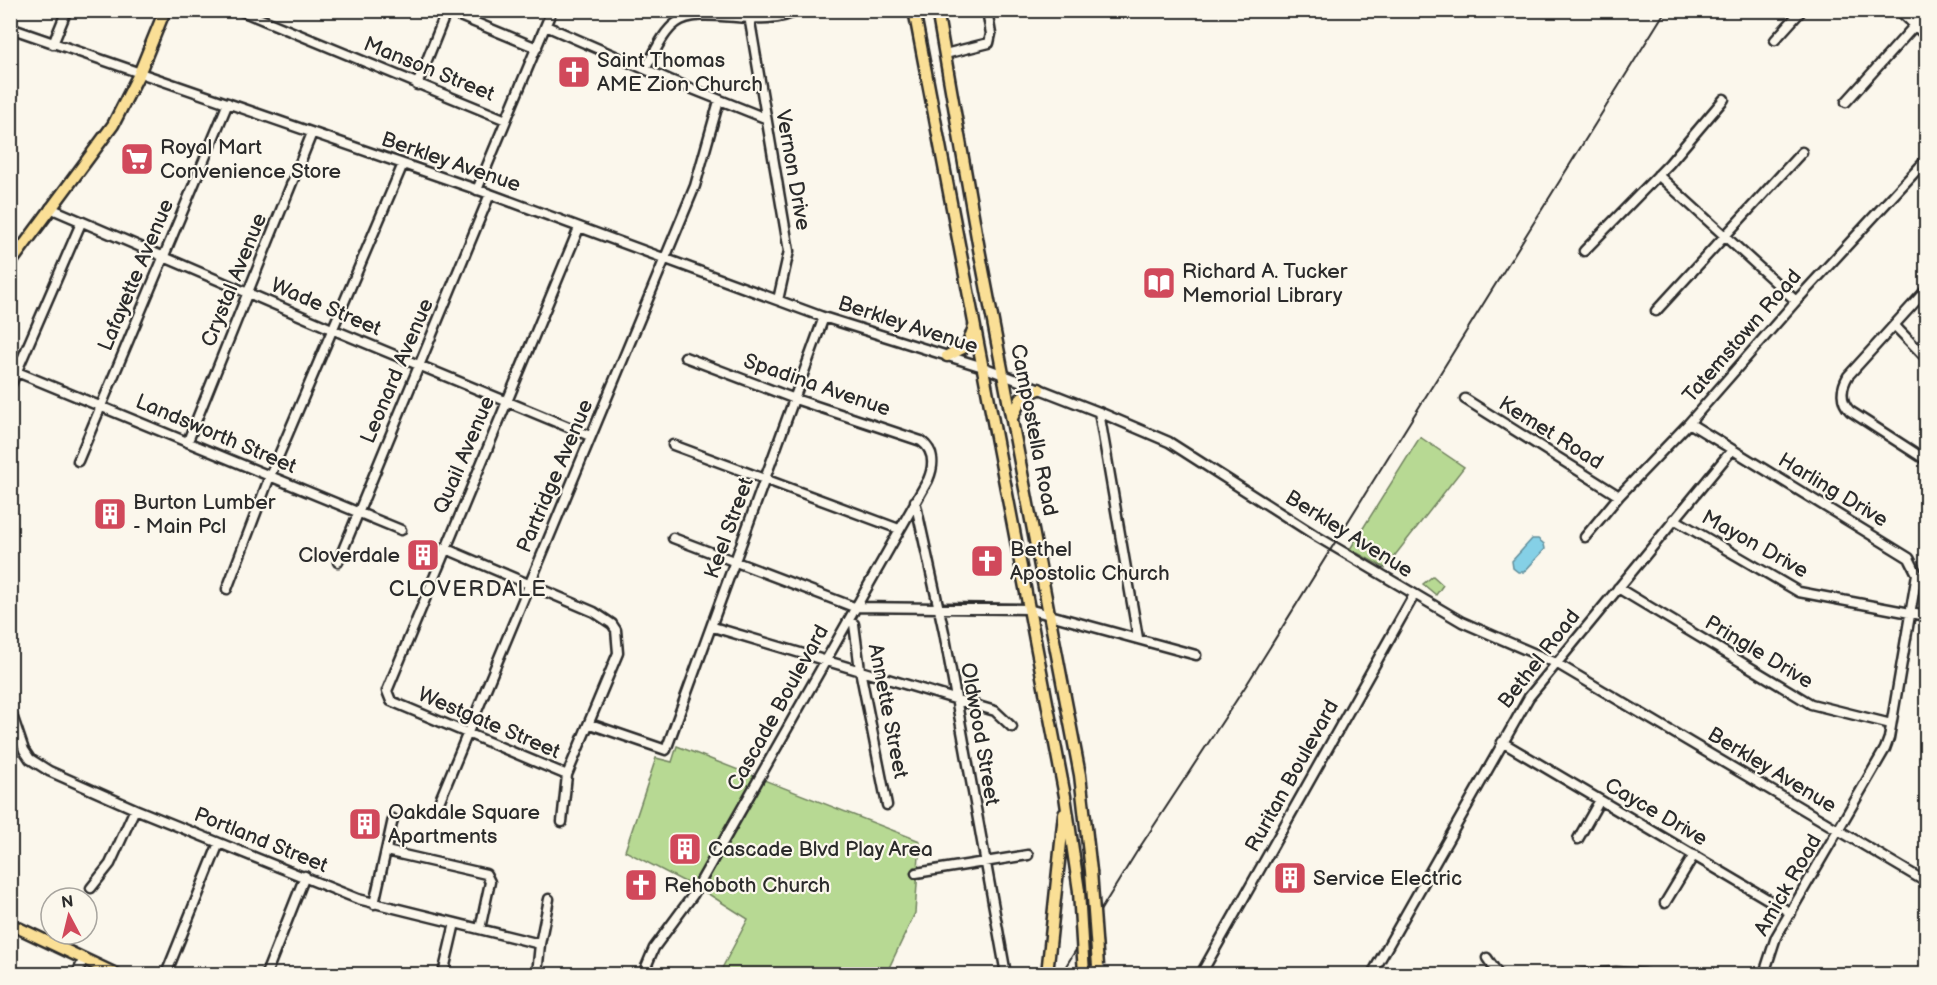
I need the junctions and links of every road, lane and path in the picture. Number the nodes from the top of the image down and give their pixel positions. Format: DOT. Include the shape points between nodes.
graph roads {
  1 [pos="67,10"];
  2 [pos="165,10"];
  3 [pos="239,10"];
  4 [pos="552,10"];
  5 [pos="798,10"];
  6 [pos="914,10"];
  7 [pos="937,10"];
  8 [pos="987,10"];
  9 [pos="1802,10"];
  10 [pos="1899,10"];
  11 [pos="446,11"];
  12 [pos="1926,13"];
  13 [pos="749,14"];
  14 [pos="1915,25"];
  15 [pos="546,26"];
  16 [pos="10,28"];
  17 [pos="1926,36"];
  18 [pos="1775,40"];
  19 [pos="53,44"];
  20 [pos="537,48"];
  21 [pos="945,54"];
  22 [pos="645,69"];
  23 [pos="139,74"];
  24 [pos="417,85"];
  25 [pos="1724,99"];
  26 [pos="719,101"];
  27 [pos="1846,102"];
  28 [pos="228,103"];
  29 [pos="765,118"];
  30 [pos="506,120"];
  31 [pos="312,133"];
  32 [pos="1802,152"];
  33 [pos="1926,160"];
  34 [pos="403,164"];
  35 [pos="1658,175"];
  36 [pos="477,190"];
  37 [pos="490,195"];
  38 [pos="50,208"];
  39 [pos="81,223"];
  40 [pos="579,228"];
  41 [pos="1725,236"];
  42 [pos="1584,251"];
  43 [pos="163,257"];
  44 [pos="665,259"];
  45 [pos="10,264"];
  46 [pos="1926,290"];
  47 [pos="249,294"];
  48 [pos="778,300"];
  49 [pos="1796,301"];
  50 [pos="1656,311"];
  51 [pos="824,317"];
  52 [pos="975,324"];
  53 [pos="1894,325"];
  54 [pos="334,330"];
  55 [pos="947,356"];
  56 [pos="685,357"];
  57 [pos="1926,358"];
  58 [pos="419,365"];
  59 [pos="983,368"];
  60 [pos="17,372"];
  61 [pos="1004,375"];
  62 [pos="10,387"];
  63 [pos="1039,388"];
  64 [pos="795,399"];
  65 [pos="1466,399"];
  66 [pos="507,401"];
  67 [pos="101,406"];
  68 [pos="1099,412"];
  69 [pos="1012,418"];
  70 [pos="1689,423"];
  71 [pos="590,436"];
  72 [pos="188,441"];
  73 [pos="673,445"];
  74 [pos="1732,450"];
  75 [pos="931,454"];
  76 [pos="1926,460"];
  77 [pos="78,461"];
  78 [pos="270,476"];
  79 [pos="765,481"];
  80 [pos="1619,496"];
  81 [pos="915,501"];
  82 [pos="357,512"];
  83 [pos="1674,519"];
  84 [pos="899,529"];
  85 [pos="402,530"];
  86 [pos="1585,537"];
  87 [pos="673,538"];
  88 [pos="444,548"];
  89 [pos="338,562"];
  90 [pos="736,563"];
  91 [pos="529,583"];
  92 [pos="1618,588"];
  93 [pos="227,589"];
  94 [pos="1414,595"];
  95 [pos="854,607"];
  96 [pos="938,609"];
  97 [pos="1028,609"];
  98 [pos="1048,613"];
  99 [pos="1911,613"];
  100 [pos="1926,616"];
  101 [pos="854,624"];
  102 [pos="712,627"];
  103 [pos="1138,638"];
  104 [pos="1196,655"];
  105 [pos="826,660"];
  106 [pos="1556,663"];
  107 [pos="860,670"];
  108 [pos="388,697"];
  109 [pos="955,698"];
  110 [pos="10,709"];
  111 [pos="590,723"];
  112 [pos="1891,724"];
  113 [pos="1012,727"];
  114 [pos="467,734"];
  115 [pos="1503,742"];
  116 [pos="567,775"];
  117 [pos="1065,796"];
  118 [pos="1600,800"];
  119 [pos="887,805"];
  120 [pos="437,807"];
  121 [pos="135,809"];
  122 [pos="393,819"];
  123 [pos="562,822"];
  124 [pos="1840,831"];
  125 [pos="1578,839"];
  126 [pos="219,843"];
  127 [pos="386,851"];
  128 [pos="1028,855"];
  129 [pos="1694,855"];
  130 [pos="985,861"];
  131 [pos="10,863"];
  132 [pos="916,873"];
  133 [pos="305,876"];
  134 [pos="1926,882"];
  135 [pos="93,886"];
  136 [pos="10,887"];
  137 [pos="549,899"];
  138 [pos="1665,903"];
  139 [pos="374,904"];
  140 [pos="1791,913"];
  141 [pos="455,923"];
  142 [pos="10,924"];
  143 [pos="480,928"];
  144 [pos="540,944"];
  145 [pos="1487,958"];
  146 [pos="83,960"];
  147 [pos="1099,972"];
  148 [pos="77,975"];
  149 [pos="116,975"];
  150 [pos="166,975"];
  151 [pos="266,975"];
  152 [pos="443,975"];
  153 [pos="537,975"];
  154 [pos="643,975"];
  155 [pos="1006,975"];
  156 [pos="1047,975"];
  157 [pos="1084,975"];
  158 [pos="1201,975"];
  159 [pos="1372,975"];
  160 [pos="1498,975"];
  161 [pos="1581,975"];
  162 [pos="1645,975"];
  163 [pos="1764,975"];
  1 -- 19 [label="street"];
  2 -- 23 [label="main road"];
  3 -- 24 [label="street, Manson Street"];
  4 -- 15 [label="street"];
  5 -- 13 [label="street" via="780,18"];
  6 -- 52 [label="main road, Campostella Road"];
  7 -- 21 [label="main road, Campostella Road"];
  8 -- 21 [label="street" via="989,43"];
  9 -- 18 [label="street"];
  10 -- 14 [label="street"];
  11 -- 20 [label="street"];
  11 -- 24 [label="street"];
  12 -- 14 [label="street"];
  13 -- 22 [label="street" via="680,20 671,27"];
  13 -- 29 [label="street, Vernon Drive"];
  14 -- 17 [label="street"];
  14 -- 27 [label="street"];
  15 -- 20 [label="street"];
  15 -- 22 [label="street"];
  16 -- 19 [label="street, Berkley Avenue"];
  19 -- 23 [label="street, Berkley Avenue"];
  20 -- 30 [label="street"];
  21 -- 61 [label="main road, Campostella Road"];
  22 -- 26 [label="street"];
  23 -- 28 [label="street, Berkley Avenue"];
  23 -- 38 [label="main road" via="112,125"];
  24 -- 30 [label="street, Manson Street"];
  25 -- 35 [label="street"];
  26 -- 29 [label="street"];
  26 -- 44 [label="street, Partridge Avenue" via="699,177"];
  28 -- 31 [label="street, Berkley Avenue"];
  28 -- 43 [label="street, Lafayette Avenue"];
  29 -- 48 [label="street, Vernon Drive" via="789,252"];
  30 -- 36 [label="street"];
  31 -- 34 [label="street, Berkley Avenue"];
  31 -- 47 [label="street, Crystal Avenue"];
  32 -- 41 [label="street"];
  33 -- 49 [label="street, Tatemstown Road"];
  34 -- 36 [label="street, Berkley Avenue"];
  34 -- 54 [label="street"];
  35 -- 41 [label="street"];
  35 -- 42 [label="street"];
  36 -- 37 [label="street, Berkley Avenue"];
  37 -- 40 [label="street, Berkley Avenue"];
  37 -- 58 [label="street, Leonard Avenue"];
  38 -- 39 [label="street, Wade Street"];
  38 -- 45 [label="main road"];
  39 -- 43 [label="street, Wade Street"];
  39 -- 60 [label="street"];
  40 -- 44 [label="street, Berkley Avenue"];
  40 -- 66 [label="street, Quail Avenue"];
  41 -- 49 [label="street"];
  41 -- 50 [label="street"];
  43 -- 47 [label="street, Wade Street"];
  43 -- 67 [label="street, Lafayette Avenue"];
  44 -- 48 [label="street, Berkley Avenue"];
  44 -- 71 [label="street, Partridge Avenue"];
  46 -- 53 [label="street"];
  47 -- 54 [label="street, Wade Street"];
  47 -- 72 [label="street, Crystal Avenue"];
  48 -- 51 [label="street, Berkley Avenue"];
  49 -- 70 [label="street, Tatemstown Road"];
  51 -- 55 [label="street, Berkley Avenue"];
  51 -- 64 [label="street, Keel Street"];
  52 -- 55 [label="main road" via="967,346"];
  52 -- 59 [label="main road, Campostella Road"];
  53 -- 57 [label="street"];
  53 -- 76 [label="street" via="1848,376 1843,384 1843,400 1861,420"];
  54 -- 58 [label="street, Wade Street"];
  54 -- 78 [label="street"];
  55 -- 59 [label="street, Berkley Avenue"];
  56 -- 64 [label="street, Spadina Avenue"];
  58 -- 66 [label="street, Wade Street"];
  58 -- 82 [label="street, Leonard Avenue"];
  59 -- 61 [label="street, Berkley Avenue"];
  59 -- 97 [label="main road, Campostella Road"];
  60 -- 62 [label="street"];
  60 -- 67 [label="street, Landsworth Street"];
  61 -- 63 [label="street, Berkley Avenue"];
  61 -- 69 [label="main road, Campostella Road"];
  63 -- 68 [label="street, Berkley Avenue"];
  63 -- 69 [label="main road" via="1022,397"];
  64 -- 75 [label="street, Spadina Avenue" via="911,437 926,444"];
  64 -- 79 [label="street, Keel Street"];
  65 -- 80 [label="street, Kemet Road"];
  66 -- 71 [label="street, Wade Street"];
  66 -- 88 [label="street, Quail Avenue"];
  67 -- 72 [label="street, Landsworth Street"];
  67 -- 77 [label="street, Lafayette Avenue"];
  68 -- 94 [label="street, Berkley Avenue" via="1169,442"];
  68 -- 103 [label="street"];
  69 -- 98 [label="main road, Campostella Road"];
  70 -- 74 [label="street, Harling Drive"];
  70 -- 80 [label="street, Tatemstown Road"];
  71 -- 91 [label="street, Partridge Avenue"];
  72 -- 78 [label="street, Landsworth Street"];
  73 -- 79 [label="street"];
  74 -- 83 [label="street, Bethel Road"];
  74 -- 99 [label="street, Harling Drive" via="1909,558 1917,574"];
  75 -- 81 [label="street, Cascade Boulevard" via="931,473"];
  78 -- 82 [label="street, Landsworth Street"];
  78 -- 93 [label="street"];
  79 -- 84 [label="street"];
  79 -- 90 [label="street, Keel Street"];
  80 -- 86 [label="street, Tatemstown Road"];
  81 -- 84 [label="street, Cascade Boulevard"];
  81 -- 96 [label="street, Oldwood Street"];
  82 -- 85 [label="street, Landsworth Street"];
  82 -- 89 [label="street, Leonard Avenue"];
  83 -- 92 [label="street, Bethel Road"];
  83 -- 99 [label="street, Mayon Drive" via="1799,592"];
  84 -- 95 [label="street, Cascade Boulevard"];
  87 -- 90 [label="street"];
  88 -- 91 [label="street"];
  88 -- 108 [label="street, Quail Avenue" via="388,686"];
  90 -- 95 [label="street"];
  90 -- 102 [label="street, Keel Street"];
  91 -- 111 [label="street, Westgate Street" via="604,618 616,630 618,653"];
  91 -- 114 [label="street, Partridge Avenue"];
  92 -- 106 [label="street, Bethel Road"];
  92 -- 112 [label="street, Pringle Drive" via="1811,704"];
  94 -- 106 [label="street, Berkley Avenue" via="1484,633"];
  94 -- 158 [label="street, Ruritan Boulevard"];
  95 -- 96 [label="street"];
  95 -- 105 [label="street, Cascade Boulevard"];
  96 -- 97 [label="street"];
  96 -- 109 [label="street, Oldwood Street"];
  97 -- 98 [label="street"];
  97 -- 117 [label="main road, Campostella Road"];
  98 -- 103 [label="street"];
  98 -- 147 [label="main road, Campostella Road, bridge" via="1080,775"];
  99 -- 100 [label="street, Mayon Drive"];
  99 -- 112 [label="street, Amick Road"];
  101 -- 107 [label="street, Annette Street"];
  102 -- 105 [label="street"];
  102 -- 111 [label="street, Keel Street" via="666,750"];
  103 -- 104 [label="street"];
  105 -- 107 [label="street"];
  105 -- 154 [label="street, Cascade Boulevard" via="693,895 654,948"];
  106 -- 115 [label="street, Bethel Road" via="1528,697"];
  106 -- 124 [label="street, Berkley Avenue"];
  107 -- 109 [label="street"];
  107 -- 119 [label="street, Annette Street"];
  108 -- 114 [label="street, Westgate Street"];
  109 -- 113 [label="street" via="1000,713"];
  109 -- 130 [label="street, Oldwood Street"];
  110 -- 121 [label="street, Portland Street" via="24,750 39,765"];
  111 -- 116 [label="street, Westgate Street"];
  112 -- 124 [label="street, Amick Road" via="1880,760"];
  114 -- 116 [label="street, Westgate Street"];
  114 -- 120 [label="street, Partridge Avenue"];
  115 -- 118 [label="street, Cayce Drive"];
  115 -- 159 [label="street, Bethel Road"];
  116 -- 123 [label="street"];
  117 -- 156 [label="main road"];
  117 -- 157 [label="main road, bridge" via="1079,891"];
  118 -- 125 [label="street"];
  118 -- 129 [label="street, Cayce Drive"];
  121 -- 126 [label="street, Portland Street"];
  121 -- 135 [label="street" via="110,864"];
  122 -- 127 [label="street"];
  124 -- 134 [label="street, Berkley Avenue"];
  124 -- 140 [label="street, Amick Road"];
  126 -- 133 [label="street, Portland Street"];
  126 -- 150 [label="street"];
  127 -- 139 [label="street"];
  127 -- 143 [label="street" via="486,874 490,882"];
  128 -- 130 [label="street"];
  129 -- 138 [label="street"];
  129 -- 140 [label="street, Cayce Drive"];
  130 -- 132 [label="street"];
  130 -- 155 [label="street, Oldwood Street"];
  131 -- 136 [label="street"];
  133 -- 139 [label="street, Portland Street"];
  133 -- 151 [label="street"];
  137 -- 144 [label="street"];
  139 -- 141 [label="street, Portland Street"];
  140 -- 163 [label="street, Amick Road" via="1776,937"];
  141 -- 143 [label="street, Portland Street"];
  141 -- 152 [label="street"];
  142 -- 146 [label="main road"];
  143 -- 144 [label="street, Portland Street"];
  144 -- 153 [label="street"];
  145 -- 160 [label="street"];
  146 -- 148 [label="street"];
  146 -- 149 [label="main road"];
  161 -- 162 [label="street"];
}
